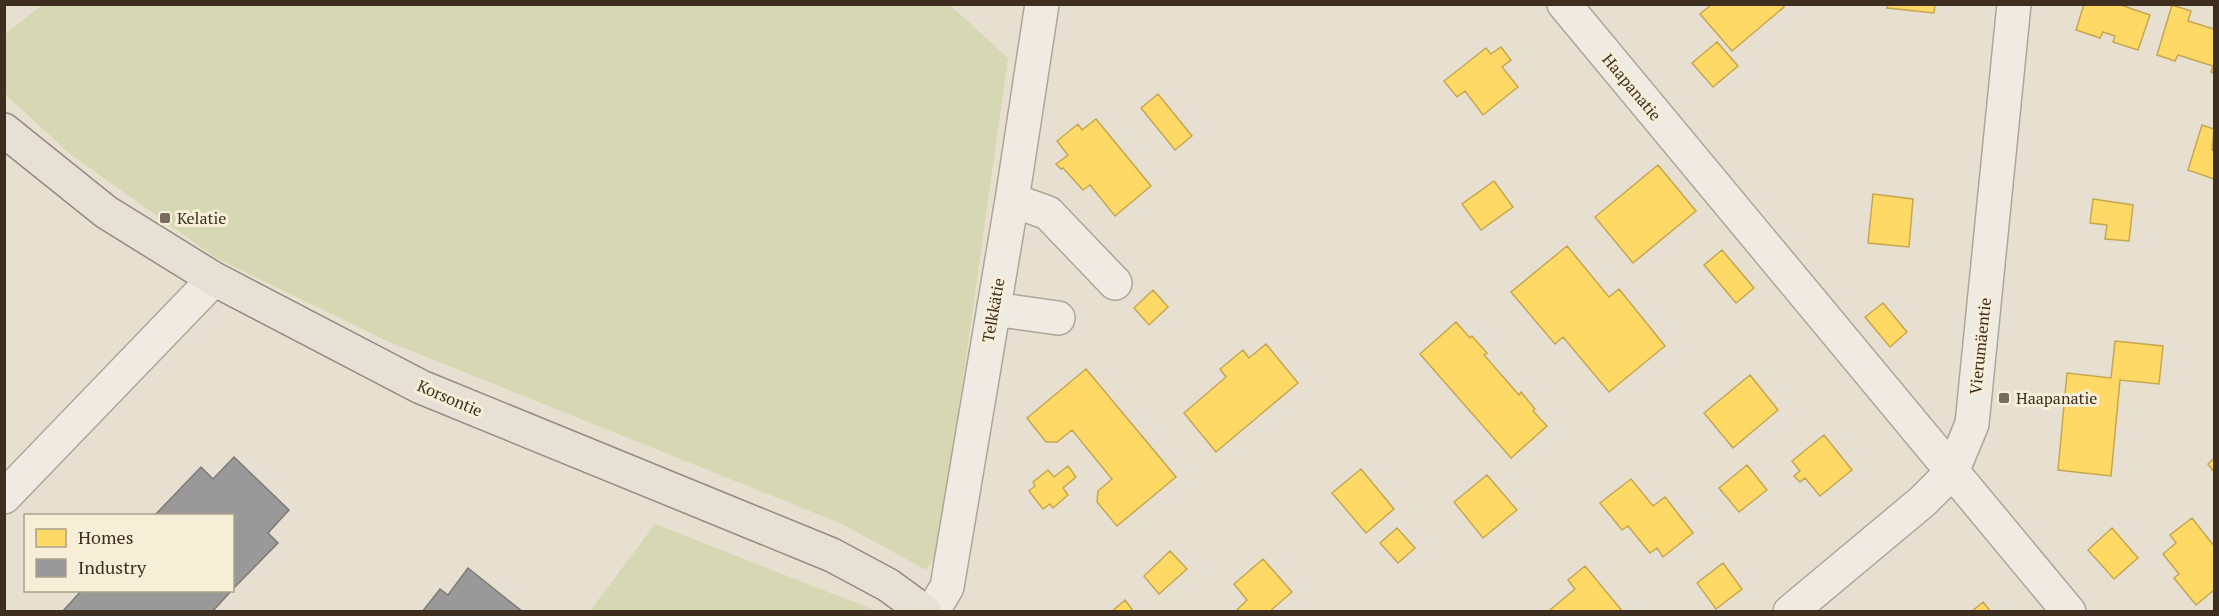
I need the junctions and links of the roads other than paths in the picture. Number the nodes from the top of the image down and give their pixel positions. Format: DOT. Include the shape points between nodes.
graph roads {
  1 [pos="1042,4"];
  2 [pos="1564,4"];
  3 [pos="2014,4"];
  4 [pos="4,130"];
  5 [pos="1012,200"];
  6 [pos="214,279"];
  7 [pos="1116,284"];
  8 [pos="994,309"];
  9 [pos="1058,318"];
  10 [pos="1952,472"];
  11 [pos="4,497"];
  12 [pos="925,612"];
  13 [pos="932,612"];
  14 [pos="1790,612"];
  15 [pos="2069,612"];
  1 -- 5 [label="street, Telkkätie"];
  2 -- 10 [label="street, Haapanatie"];
  3 -- 10 [label="street, Vierumäentie" via="1972,424"];
  4 -- 6 [label="main road, Korsontie" via="106,212"];
  5 -- 7 [label="street" via="1048,213"];
  5 -- 8 [label="street, Telkkätie"];
  6 -- 11 [label="street"];
  6 -- 12 [label="main road, Korsontie" via="421,387 832,555 888,585"];
  8 -- 9 [label="street"];
  8 -- 13 [label="street, Telkkätie" via="947,587"];
  10 -- 14 [label="street, Vierumäentie"];
  10 -- 15 [label="street, Haapanatie"];
}
